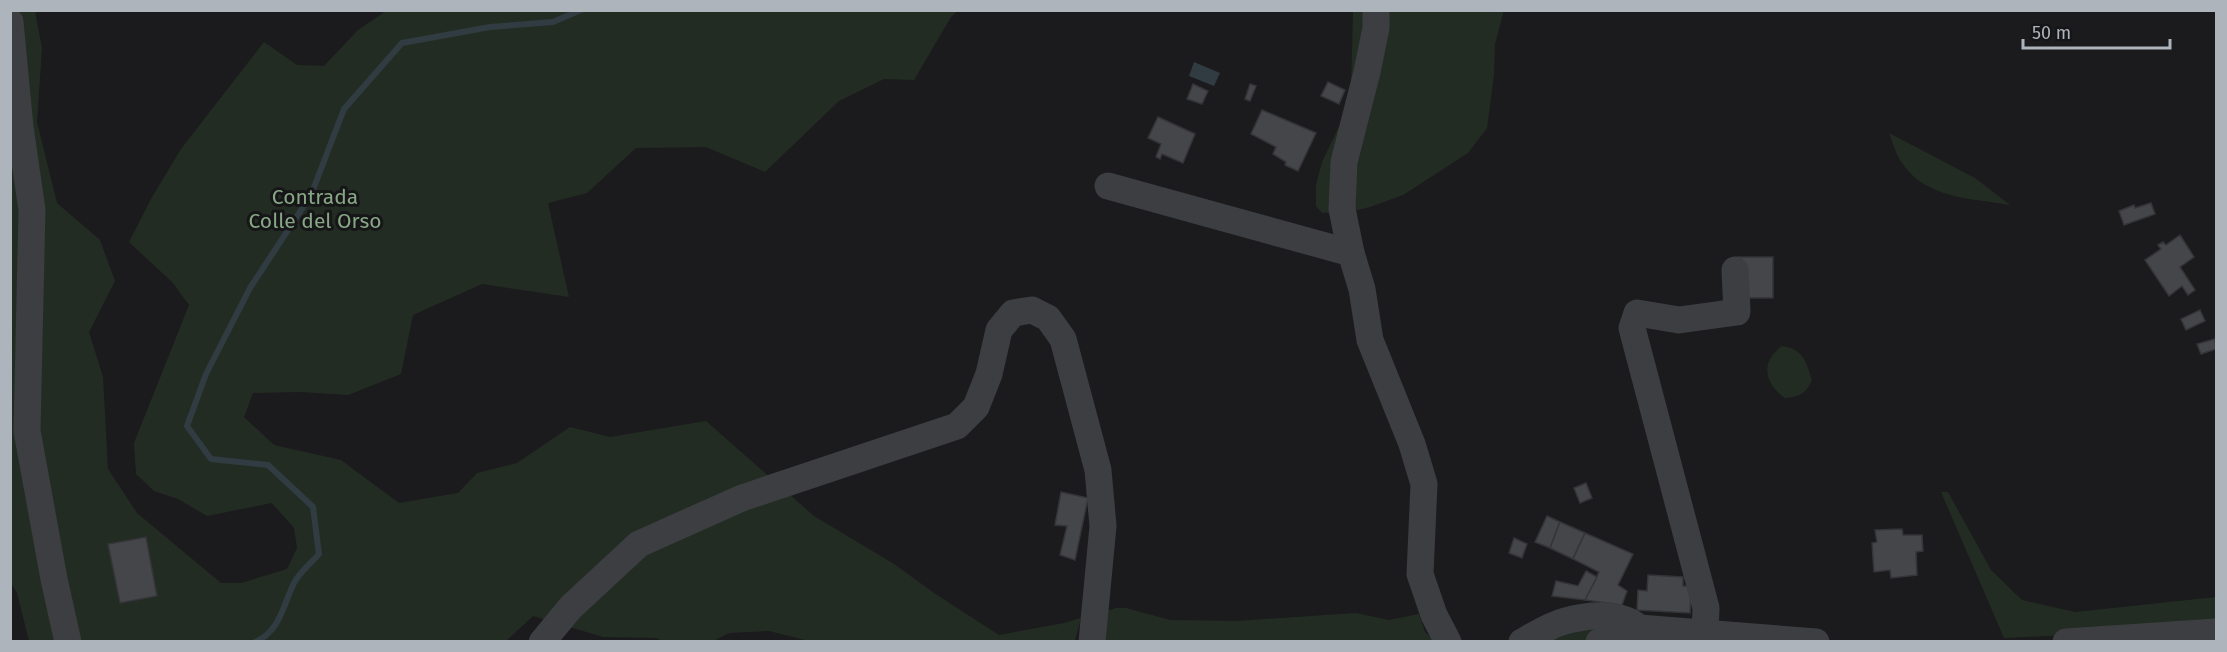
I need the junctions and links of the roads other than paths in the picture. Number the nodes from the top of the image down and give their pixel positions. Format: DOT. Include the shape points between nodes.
graph roads {
  1 [pos="1376,10"];
  2 [pos="10,22"];
  3 [pos="1108,186"];
  4 [pos="1351,254"];
  5 [pos="1735,270"];
  6 [pos="1639,628"];
  7 [pos="2217,632"];
  8 [pos="1718,637"];
  9 [pos="68,642"];
  10 [pos="542,642"];
  11 [pos="1092,642"];
  12 [pos="1448,642"];
  13 [pos="1522,642"];
  14 [pos="1599,642"];
  15 [pos="1816,642"];
  16 [pos="2066,642"];
  1 -- 4 [label="street" via="1367,72 1344,162 1342,210"];
  2 -- 9 [label="street" via="32,210 27,430"];
  3 -- 4 [label="street"];
  4 -- 12 [label="street" via="1362,289 1370,340 1424,484 1420,574"];
  5 -- 8 [label="street" via="1737,312 1679,320 1637,314 1632,328 1706,608"];
  6 -- 8 [label="street"];
  6 -- 13 [label="street" via="1632,621 1603,616 1565,621"];
  6 -- 14 [label="street"];
  7 -- 16 [label="street"];
  8 -- 15 [label="street"];
  10 -- 11 [label="street" via="572,607 639,544 742,498 957,426 976,407 989,374 999,330 1013,313 1032,310 1048,318 1063,339 1098,470 1103,526"];
}
